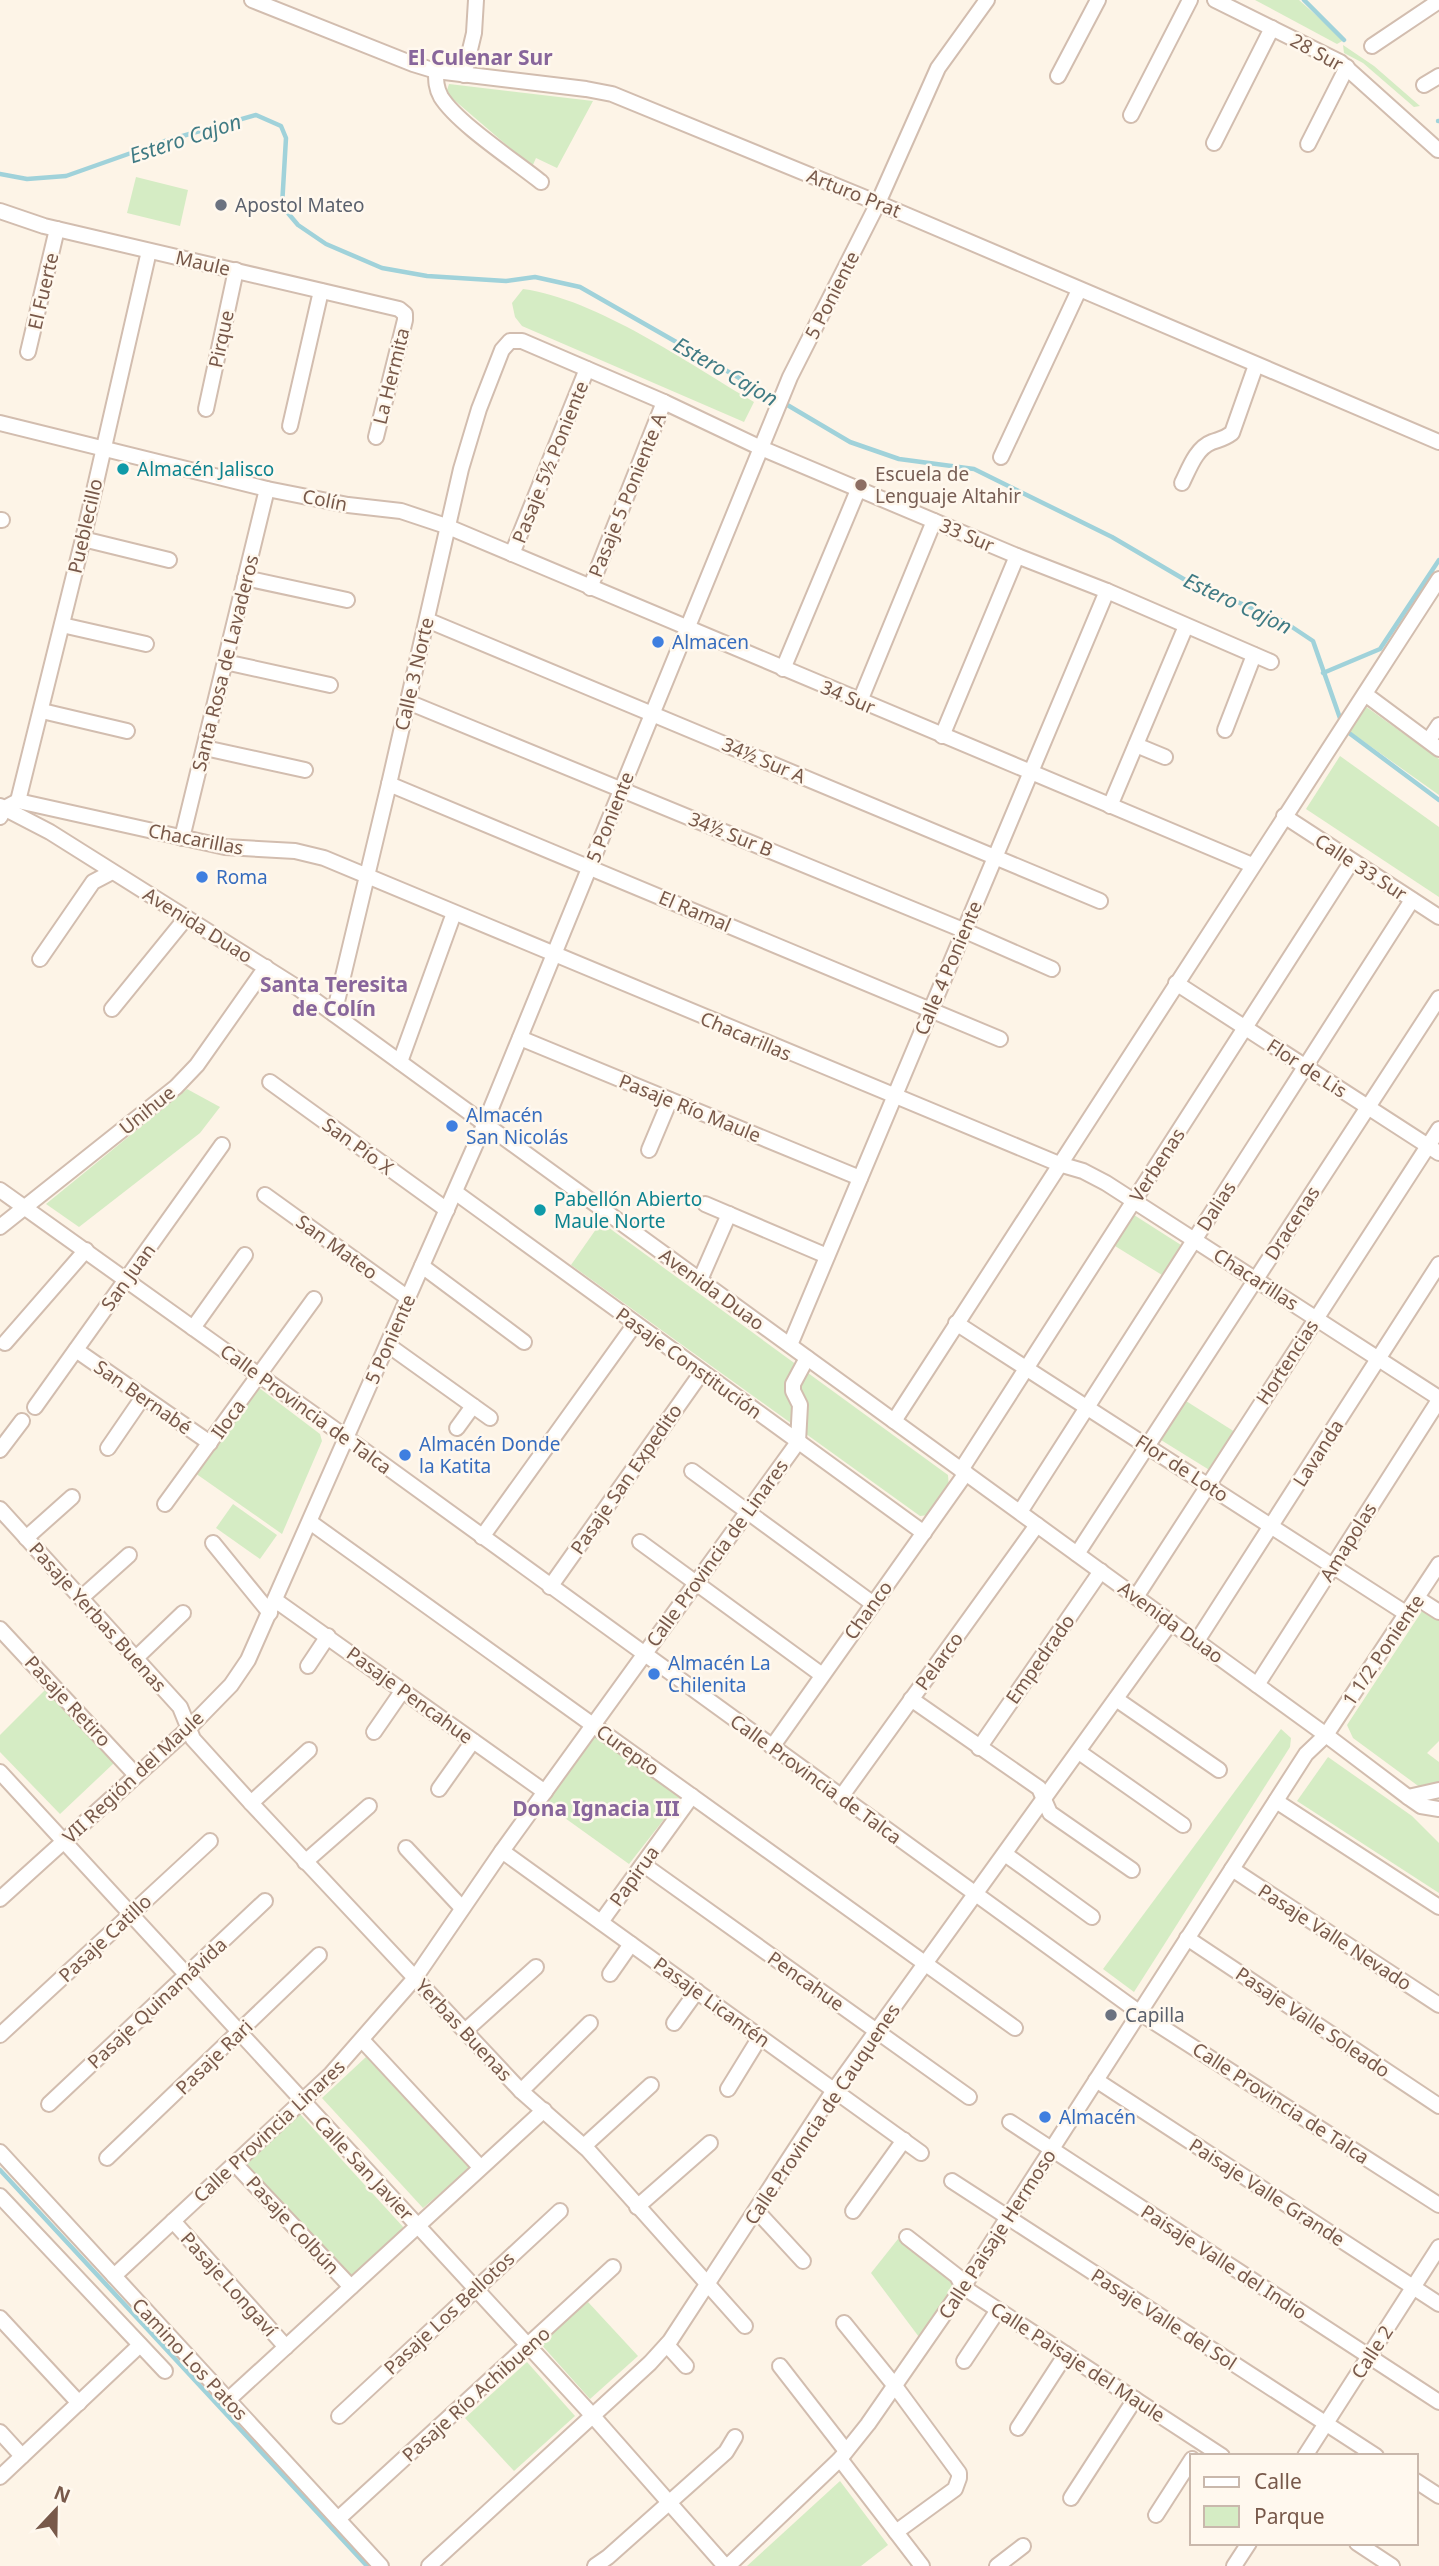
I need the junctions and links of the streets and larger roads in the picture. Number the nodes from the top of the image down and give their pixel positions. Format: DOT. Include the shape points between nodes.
graph roads {
  1 [pos="252,0"];
  2 [pos="476,0"];
  3 [pos="987,0"];
  4 [pos="1098,0"];
  5 [pos="1190,0"];
  6 [pos="1215,0"];
  7 [pos="1439,1"];
  8 [pos="1272,28"];
  9 [pos="1372,46"];
  10 [pos="1347,67"];
  11 [pos="436,71"];
  12 [pos="464,75"];
  13 [pos="1058,76"];
  14 [pos="1439,76"];
  15 [pos="1424,85"];
  16 [pos="1131,115"];
  17 [pos="1214,143"];
  18 [pos="1308,144"];
  19 [pos="1438,150"];
  20 [pos="541,182"];
  21 [pos="878,203"];
  22 [pos="0,211"];
  23 [pos="58,229"];
  24 [pos="149,251"];
  25 [pos="236,270"];
  26 [pos="1079,290"];
  27 [pos="321,291"];
  28 [pos="405,314"];
  29 [pos="510,341"];
  30 [pos="28,352"];
  31 [pos="1256,365"];
  32 [pos="587,369"];
  33 [pos="664,402"];
  34 [pos="206,409"];
  35 [pos="0,422"];
  36 [pos="290,426"];
  37 [pos="376,437"];
  38 [pos="1439,442"];
  39 [pos="761,448"];
  40 [pos="103,449"];
  41 [pos="1001,457"];
  42 [pos="1182,482"];
  43 [pos="267,489"];
  44 [pos="858,490"];
  45 [pos="934,521"];
  46 [pos="446,526"];
  47 [pos="83,540"];
  48 [pos="512,554"];
  49 [pos="1017,556"];
  50 [pos="169,560"];
  51 [pos="245,578"];
  52 [pos="1439,579"];
  53 [pos="590,588"];
  54 [pos="1107,591"];
  55 [pos="347,600"];
  56 [pos="427,620"];
  57 [pos="62,625"];
  58 [pos="1185,626"];
  59 [pos="688,629"];
  60 [pos="146,644"];
  61 [pos="1254,655"];
  62 [pos="225,662"];
  63 [pos="1271,662"];
  64 [pos="783,669"];
  65 [pos="330,685"];
  66 [pos="1365,694"];
  67 [pos="860,701"];
  68 [pos="408,702"];
  69 [pos="42,711"];
  70 [pos="653,714"];
  71 [pos="1439,726"];
  72 [pos="1224,730"];
  73 [pos="127,731"];
  74 [pos="942,736"];
  75 [pos="1136,745"];
  76 [pos="1434,745"];
  77 [pos="205,748"];
  78 [pos="1165,757"];
  79 [pos="306,769"];
  80 [pos="1031,772"];
  81 [pos="389,784"];
  82 [pos="621,789"];
  83 [pos="1110,806"];
  84 [pos="6,808"];
  85 [pos="1283,816"];
  86 [pos="182,838"];
  87 [pos="995,856"];
  88 [pos="1352,861"];
  89 [pos="1252,865"];
  90 [pos="589,867"];
  91 [pos="112,872"];
  92 [pos="367,876"];
  93 [pos="1412,900"];
  94 [pos="1100,901"];
  95 [pos="454,913"];
  96 [pos="186,918"];
  97 [pos="1439,918"];
  98 [pos="963,930"];
  99 [pos="554,955"];
  100 [pos="40,959"];
  101 [pos="267,967"];
  102 [pos="1052,969"];
  103 [pos="1175,984"];
  104 [pos="1439,998"];
  105 [pos="930,1008"];
  106 [pos="112,1009"];
  107 [pos="334,1014"];
  108 [pos="1245,1028"];
  109 [pos="520,1038"];
  110 [pos="1000,1039"];
  111 [pos="400,1062"];
  112 [pos="1305,1067"];
  113 [pos="270,1082"];
  114 [pos="894,1097"];
  115 [pos="670,1100"];
  116 [pos="1368,1107"];
  117 [pos="485,1123"];
  118 [pos="1439,1129"];
  119 [pos="222,1145"];
  120 [pos="649,1150"];
  121 [pos="1433,1150"];
  122 [pos="1059,1164"];
  123 [pos="860,1178"];
  124 [pos="0,1190"];
  125 [pos="455,1192"];
  126 [pos="265,1195"];
  127 [pos="1134,1201"];
  128 [pos="705,1204"];
  129 [pos="24,1208"];
  130 [pos="447,1210"];
  131 [pos="729,1214"];
  132 [pos="0,1227"];
  133 [pos="1194,1240"];
  134 [pos="86,1250"];
  135 [pos="245,1255"];
  136 [pos="827,1256"];
  137 [pos="1439,1264"];
  138 [pos="422,1266"];
  139 [pos="127,1279"];
  140 [pos="1256,1279"];
  141 [pos="701,1280"];
  142 [pos="408,1298"];
  143 [pos="314,1299"];
  144 [pos="1316,1318"];
  145 [pos="956,1323"];
  146 [pos="635,1324"];
  147 [pos="193,1328"];
  148 [pos="524,1342"];
  149 [pos="5,1343"];
  150 [pos="388,1345"];
  151 [pos="790,1345"];
  152 [pos="76,1350"];
  153 [pos="807,1358"];
  154 [pos="1378,1359"];
  155 [pos="1026,1368"];
  156 [pos="702,1372"];
  157 [pos="260,1376"];
  158 [pos="143,1397"];
  159 [pos="1439,1399"];
  160 [pos="473,1406"];
  161 [pos="34,1407"];
  162 [pos="1087,1407"];
  163 [pos="490,1418"];
  164 [pos="894,1420"];
  165 [pos="22,1421"];
  166 [pos="457,1428"];
  167 [pos="347,1438"];
  168 [pos="798,1442"];
  169 [pos="210,1443"];
  170 [pos="1147,1446"];
  171 [pos="108,1448"];
  172 [pos="0,1450"];
  173 [pos="692,1471"];
  174 [pos="964,1471"];
  175 [pos="1208,1485"];
  176 [pos="72,1497"];
  177 [pos="166,1504"];
  178 [pos="0,1510"];
  179 [pos="747,1511"];
  180 [pos="1020,1512"];
  181 [pos="310,1522"];
  182 [pos="1037,1525"];
  183 [pos="1271,1526"];
  184 [pos="924,1533"];
  185 [pos="482,1537"];
  186 [pos="26,1538"];
  187 [pos="640,1542"];
  188 [pos="213,1543"];
  189 [pos="1077,1554"];
  190 [pos="129,1555"];
  191 [pos="1439,1564"];
  192 [pos="1333,1566"];
  193 [pos="1101,1571"];
  194 [pos="695,1582"];
  195 [pos="550,1587"];
  196 [pos="1136,1597"];
  197 [pos="81,1598"];
  198 [pos="1417,1598"];
  199 [pos="872,1602"];
  200 [pos="272,1606"];
  201 [pos="1439,1612"];
  202 [pos="183,1614"];
  203 [pos="1407,1614"];
  204 [pos="1171,1622"];
  205 [pos="0,1629"];
  206 [pos="328,1636"];
  207 [pos="1197,1641"];
  208 [pos="255,1646"];
  209 [pos="643,1654"];
  210 [pos="136,1658"];
  211 [pos="308,1666"];
  212 [pos="822,1675"];
  213 [pos="1257,1685"];
  214 [pos="403,1690"];
  215 [pos="911,1699"];
  216 [pos="1116,1699"];
  217 [pos="594,1726"];
  218 [pos="188,1728"];
  219 [pos="374,1732"];
  220 [pos="1326,1735"];
  221 [pos="473,1741"];
  222 [pos="772,1747"];
  223 [pos="979,1748"];
  224 [pos="309,1750"];
  225 [pos="1079,1752"];
  226 [pos="1219,1770"];
  227 [pos="0,1772"];
  228 [pos="135,1774"];
  229 [pos="439,1789"];
  230 [pos="1439,1790"];
  231 [pos="545,1792"];
  232 [pos="692,1797"];
  233 [pos="841,1797"];
  234 [pos="1408,1797"];
  235 [pos="1045,1799"];
  236 [pos="1276,1801"];
  237 [pos="251,1803"];
  238 [pos="369,1806"];
  239 [pos="1439,1809"];
  240 [pos="1183,1825"];
  241 [pos="64,1841"];
  242 [pos="210,1841"];
  243 [pos="406,1848"];
  244 [pos="502,1851"];
  245 [pos="1005,1854"];
  246 [pos="305,1861"];
  247 [pos="644,1865"];
  248 [pos="1232,1869"];
  249 [pos="1132,1870"];
  250 [pos="976,1895"];
  251 [pos="0,1899"];
  252 [pos="265,1901"];
  253 [pos="1439,1907"];
  254 [pos="462,1908"];
  255 [pos="132,1915"];
  256 [pos="1092,1917"];
  257 [pos="601,1922"];
  258 [pos="1187,1938"];
  259 [pos="631,1944"];
  260 [pos="319,1955"];
  261 [pos="926,1964"];
  262 [pos="536,1967"];
  263 [pos="610,1974"];
  264 [pos="187,1976"];
  265 [pos="415,1978"];
  266 [pos="697,1992"];
  267 [pos="1439,2005"];
  268 [pos="1140,2013"];
  269 [pos="590,2023"];
  270 [pos="674,2023"];
  271 [pos="1015,2028"];
  272 [pos="465,2031"];
  273 [pos="877,2031"];
  274 [pos="240,2032"];
  275 [pos="0,2035"];
  276 [pos="760,2037"];
  277 [pos="363,2040"];
  278 [pos="1096,2080"];
  279 [pos="651,2085"];
  280 [pos="728,2089"];
  281 [pos="834,2090"];
  282 [pos="522,2091"];
  283 [pos="969,2097"];
  284 [pos="303,2102"];
  285 [pos="49,2104"];
  286 [pos="1439,2106"];
  287 [pos="544,2110"];
  288 [pos="1010,2122"];
  289 [pos="904,2140"];
  290 [pos="710,2143"];
  291 [pos="584,2146"];
  292 [pos="1053,2150"];
  293 [pos="0,2152"];
  294 [pos="921,2153"];
  295 [pos="107,2158"];
  296 [pos="235,2164"];
  297 [pos="480,2167"];
  298 [pos="952,2181"];
  299 [pos="0,2196"];
  300 [pos="1439,2205"];
  301 [pos="637,2207"];
  302 [pos="756,2210"];
  303 [pos="560,2211"];
  304 [pos="853,2211"];
  305 [pos="1008,2218"];
  306 [pos="173,2221"];
  307 [pos="417,2225"];
  308 [pos="907,2237"];
  309 [pos="1439,2247"];
  310 [pos="803,2261"];
  311 [pos="614,2267"];
  312 [pos="114,2276"];
  313 [pos="707,2284"];
  314 [pos="351,2287"];
  315 [pos="963,2287"];
  316 [pos="1414,2288"];
  317 [pos="476,2289"];
  318 [pos="1439,2304"];
  319 [pos="998,2310"];
  320 [pos="0,2318"];
  321 [pos="844,2323"];
  322 [pos="745,2326"];
  323 [pos="667,2345"];
  324 [pos="140,2346"];
  325 [pos="286,2347"];
  326 [pos="528,2347"];
  327 [pos="1066,2354"];
  328 [pos="1369,2357"];
  329 [pos="964,2361"];
  330 [pos="686,2366"];
  331 [pos="780,2366"];
  332 [pos="165,2371"];
  333 [pos="895,2386"];
  334 [pos="1135,2399"];
  335 [pos="228,2400"];
  336 [pos="1439,2402"];
  337 [pos="79,2403"];
  338 [pos="592,2415"];
  339 [pos="339,2416"];
  340 [pos="1325,2423"];
  341 [pos="1018,2428"];
  342 [pos="0,2432"];
  343 [pos="735,2437"];
  344 [pos="1196,2453"];
  345 [pos="1306,2454"];
  346 [pos="1373,2454"];
  347 [pos="843,2455"];
  348 [pos="22,2456"];
  349 [pos="1190,2462"];
  350 [pos="0,2477"];
  351 [pos="1418,2482"];
  352 [pos="1439,2496"];
  353 [pos="1071,2498"];
  354 [pos="670,2502"];
  355 [pos="1156,2515"];
  356 [pos="338,2519"];
  357 [pos="896,2532"];
  358 [pos="1248,2545"];
  359 [pos="1360,2545"];
  360 [pos="1023,2546"];
  361 [pos="1236,2565"];
  362 [pos="381,2566"];
  363 [pos="429,2566"];
  364 [pos="595,2566"];
  365 [pos="726,2566"];
  366 [pos="922,2566"];
  367 [pos="997,2566"];
  368 [pos="1392,2566"];
  1 -- 11 [label="street, Arturo Prat"];
  2 -- 12 [label="street"];
  3 -- 21 [label="street, 5 Poniente" via="938,68"];
  4 -- 13 [label="street"];
  5 -- 16 [label="street"];
  6 -- 8 [label="street, 28 Sur"];
  7 -- 9 [label="street"];
  8 -- 10 [label="street, 28 Sur"];
  8 -- 17 [label="street"];
  10 -- 18 [label="street"];
  10 -- 19 [label="street, 28 Sur"];
  11 -- 12 [label="street, Arturo Prat"];
  11 -- 20 [label="street" via="435,85 442,99"];
  12 -- 21 [label="street, Arturo Prat" via="601,91"];
  14 -- 15 [label="street"];
  21 -- 26 [label="street, Arturo Prat"];
  21 -- 39 [label="street, 5 Poniente" via="790,377"];
  22 -- 23 [label="street, Maule"];
  23 -- 24 [label="street, Maule"];
  23 -- 30 [label="street, El Fuerte"];
  24 -- 25 [label="street, Maule"];
  24 -- 40 [label="street, Pueblecillo"];
  25 -- 27 [label="street, Maule"];
  25 -- 34 [label="street, Pirque"];
  26 -- 31 [label="street, Arturo Prat"];
  26 -- 41 [label="street"];
  27 -- 28 [label="street, Maule"];
  27 -- 36 [label="street"];
  28 -- 37 [label="street, La Hermita"];
  29 -- 32 [label="street, 33 Sur" via="523,341"];
  29 -- 46 [label="street, Calle 3 Norte" via="502,350 479,410"];
  31 -- 38 [label="street, Arturo Prat"];
  31 -- 42 [label="street" via="1232,433 1209,443 1195,456"];
  32 -- 33 [label="street, 33 Sur"];
  32 -- 48 [label="street, Pasaje 5½ Poniente"];
  33 -- 39 [label="street, 33 Sur"];
  33 -- 53 [label="street, Pasaje 5 Poniente A"];
  35 -- 40 [label="street, Colín"];
  39 -- 44 [label="street, 33 Sur"];
  39 -- 59 [label="street, 5 Poniente"];
  40 -- 43 [label="street, Colín"];
  40 -- 47 [label="street, Pueblecillo"];
  43 -- 46 [label="street, Colín" via="401,511"];
  43 -- 51 [label="street, Santa Rosa de Lavaderos"];
  44 -- 45 [label="street, 33 Sur"];
  44 -- 64 [label="street"];
  45 -- 49 [label="street, 33 Sur"];
  45 -- 67 [label="street"];
  46 -- 48 [label="street, 34 Sur"];
  46 -- 56 [label="street, Calle 3 Norte"];
  47 -- 50 [label="street"];
  47 -- 57 [label="street, Pueblecillo"];
  48 -- 53 [label="street, 34 Sur"];
  49 -- 54 [label="street, 33 Sur"];
  49 -- 74 [label="street"];
  51 -- 55 [label="street"];
  51 -- 62 [label="street, Santa Rosa de Lavaderos"];
  52 -- 66 [label="street"];
  53 -- 59 [label="street, 34 Sur"];
  54 -- 58 [label="street, 33 Sur"];
  54 -- 80 [label="street, Calle 4 Poniente"];
  56 -- 68 [label="street, Calle 3 Norte"];
  56 -- 70 [label="street, 34½ Sur A"];
  57 -- 60 [label="street"];
  57 -- 69 [label="street, Pueblecillo"];
  58 -- 61 [label="street, 33 Sur"];
  58 -- 75 [label="street"];
  59 -- 64 [label="street, 34 Sur"];
  59 -- 70 [label="street, 5 Poniente"];
  61 -- 63 [label="street, 33 Sur"];
  61 -- 72 [label="street"];
  62 -- 65 [label="street"];
  62 -- 77 [label="street, Santa Rosa de Lavaderos"];
  64 -- 67 [label="street, 34 Sur"];
  66 -- 76 [label="street"];
  66 -- 85 [label="street"];
  67 -- 74 [label="street, 34 Sur"];
  68 -- 81 [label="street, Calle 3 Norte"];
  68 -- 82 [label="street, 34½ Sur B"];
  69 -- 73 [label="street"];
  69 -- 84 [label="street, Pueblecillo"];
  70 -- 82 [label="street, 5 Poniente"];
  70 -- 87 [label="street, 34½ Sur A"];
  71 -- 76 [label="street"];
  74 -- 80 [label="street, 34 Sur"];
  75 -- 78 [label="street"];
  75 -- 83 [label="street"];
  77 -- 79 [label="street"];
  77 -- 86 [label="street, Santa Rosa de Lavaderos"];
  80 -- 83 [label="street, 34 Sur"];
  80 -- 87 [label="street, Calle 4 Poniente"];
  81 -- 90 [label="street, El Ramal"];
  81 -- 92 [label="street, Calle 3 Norte"];
  82 -- 90 [label="street, 5 Poniente"];
  82 -- 98 [label="street, 34½ Sur B"];
  83 -- 89 [label="street, 34 Sur"];
  84 -- 86 [label="street, Chacarillas"];
  84 -- 91 [label="street, Avenida Duao"];
  85 -- 88 [label="street, Calle 33 Sur"];
  85 -- 89 [label="street"];
  86 -- 92 [label="street, Chacarillas" via="239,849 306,853"];
  87 -- 94 [label="street, 34½ Sur A"];
  87 -- 98 [label="street, Calle 4 Poniente"];
  88 -- 93 [label="street, Calle 33 Sur"];
  88 -- 108 [label="street, Verbenas"];
  89 -- 103 [label="street"];
  90 -- 99 [label="street, 5 Poniente"];
  90 -- 105 [label="street, El Ramal"];
  91 -- 96 [label="street, Avenida Duao"];
  91 -- 100 [label="street" via="93,882"];
  92 -- 95 [label="street, Chacarillas"];
  92 -- 107 [label="street, Calle 3 Norte"];
  93 -- 97 [label="street, Calle 33 Sur"];
  93 -- 112 [label="street, Dalias"];
  95 -- 99 [label="street, Chacarillas"];
  95 -- 111 [label="street"];
  96 -- 101 [label="street, Avenida Duao"];
  96 -- 106 [label="street"];
  98 -- 102 [label="street, 34½ Sur B"];
  98 -- 105 [label="street, Calle 4 Poniente"];
  99 -- 109 [label="street, 5 Poniente"];
  99 -- 114 [label="street, Chacarillas"];
  101 -- 107 [label="street, Avenida Duao"];
  101 -- 129 [label="street, Unihue" via="176,1087"];
  103 -- 108 [label="street, Flor de Lis"];
  103 -- 122 [label="street"];
  104 -- 116 [label="street, Dracenas"];
  105 -- 110 [label="street, El Ramal"];
  105 -- 114 [label="street, Calle 4 Poniente"];
  107 -- 111 [label="street, Avenida Duao"];
  108 -- 112 [label="street, Flor de Lis"];
  108 -- 127 [label="street, Verbenas"];
  109 -- 115 [label="street, Pasaje Río Maule"];
  109 -- 117 [label="street, 5 Poniente"];
  111 -- 117 [label="street, Avenida Duao"];
  112 -- 116 [label="street, Flor de Lis"];
  112 -- 133 [label="street, Dalias"];
  113 -- 130 [label="street, San Pío X"];
  114 -- 122 [label="street, Chacarillas"];
  114 -- 123 [label="street, Calle 4 Poniente"];
  115 -- 120 [label="street"];
  115 -- 123 [label="street, Pasaje Río Maule"];
  116 -- 121 [label="street, Flor de Lis"];
  116 -- 140 [label="street, Dracenas"];
  117 -- 125 [label="street, 5 Poniente"];
  117 -- 141 [label="street, Avenida Duao"];
  118 -- 121 [label="street, Hortencias"];
  119 -- 139 [label="street, San Juan"];
  121 -- 144 [label="street, Hortencias"];
  122 -- 127 [label="street, Chacarillas" via="1083,1171"];
  122 -- 145 [label="street"];
  123 -- 136 [label="street, Calle 4 Poniente"];
  124 -- 129 [label="street, Calle Provincia de Talca"];
  125 -- 130 [label="street, 5 Poniente"];
  125 -- 146 [label="street, Pasaje Constitución"];
  126 -- 142 [label="street, San Mateo"];
  127 -- 133 [label="street, Chacarillas"];
  127 -- 155 [label="street, Verbenas"];
  128 -- 131 [label="street"];
  129 -- 132 [label="street, Unihue"];
  129 -- 134 [label="street, Calle Provincia de Talca"];
  130 -- 138 [label="street, 5 Poniente"];
  131 -- 136 [label="street"];
  131 -- 141 [label="street"];
  133 -- 140 [label="street, Chacarillas"];
  133 -- 162 [label="street, Dalias"];
  134 -- 139 [label="street, Calle Provincia de Talca"];
  134 -- 149 [label="street"];
  135 -- 147 [label="street"];
  136 -- 151 [label="street, Calle 4 Poniente"];
  137 -- 154 [label="street, Lavanda"];
  138 -- 142 [label="street, 5 Poniente"];
  138 -- 148 [label="street"];
  139 -- 147 [label="street, Calle Provincia de Talca"];
  139 -- 152 [label="street, San Juan"];
  140 -- 144 [label="street, Chacarillas"];
  140 -- 170 [label="street, Dracenas"];
  141 -- 151 [label="street, Avenida Duao"];
  142 -- 150 [label="street, 5 Poniente"];
  143 -- 157 [label="street, Iloca"];
  144 -- 154 [label="street, Chacarillas"];
  144 -- 175 [label="street, Hortencias"];
  145 -- 155 [label="street, Flor de Loto"];
  145 -- 164 [label="street"];
  146 -- 156 [label="street, Pasaje Constitución"];
  146 -- 185 [label="street"];
  147 -- 157 [label="street, Calle Provincia de Talca"];
  150 -- 160 [label="street"];
  150 -- 167 [label="street, 5 Poniente"];
  151 -- 153 [label="street, Avenida Duao"];
  152 -- 158 [label="street, San Bernabé"];
  152 -- 161 [label="street, San Juan"];
  153 -- 164 [label="street, Avenida Duao"];
  153 -- 168 [label="street, Calle Provincia de Linares" via="793,1384 800,1405"];
  154 -- 159 [label="street, Chacarillas"];
  154 -- 183 [label="street, Lavanda"];
  155 -- 162 [label="street, Flor de Loto"];
  155 -- 174 [label="street, Verbenas"];
  156 -- 168 [label="street, Pasaje Constitución"];
  156 -- 195 [label="street, Pasaje San Expedito"];
  157 -- 167 [label="street, Calle Provincia de Talca"];
  157 -- 169 [label="street, Iloca"];
  158 -- 169 [label="street, San Bernabé"];
  158 -- 171 [label="street"];
  159 -- 192 [label="street, Amapolas"];
  160 -- 163 [label="street"];
  160 -- 166 [label="street"];
  162 -- 170 [label="street, Flor de Loto"];
  162 -- 180 [label="street, Dalias"];
  164 -- 174 [label="street, Avenida Duao"];
  165 -- 172 [label="street"];
  167 -- 181 [label="street, 5 Poniente"];
  167 -- 185 [label="street, Calle Provincia de Talca"];
  168 -- 179 [label="street, Calle Provincia de Linares"];
  168 -- 184 [label="street, Pasaje Constitución"];
  169 -- 177 [label="street, Iloca"];
  170 -- 175 [label="street, Flor de Loto"];
  170 -- 189 [label="street, Dracenas"];
  173 -- 179 [label="street"];
  174 -- 180 [label="street, Avenida Duao"];
  174 -- 184 [label="street, Chanco"];
  175 -- 183 [label="street, Flor de Loto"];
  175 -- 196 [label="street, Hortencias"];
  176 -- 186 [label="street"];
  178 -- 186 [label="street, Pasaje Yerbas Buenas"];
  179 -- 194 [label="street, Calle Provincia de Linares"];
  179 -- 199 [label="street"];
  180 -- 182 [label="street, Avenida Duao"];
  181 -- 200 [label="street, 5 Poniente"];
  181 -- 217 [label="street, Curepto"];
  182 -- 189 [label="street, Avenida Duao"];
  182 -- 215 [label="street, Pelarco"];
  183 -- 192 [label="street, Flor de Loto"];
  183 -- 207 [label="street, Lavanda"];
  184 -- 199 [label="street, Chanco"];
  185 -- 195 [label="street, Calle Provincia de Talca"];
  186 -- 197 [label="street, Pasaje Yerbas Buenas"];
  187 -- 194 [label="street"];
  188 -- 200 [label="street, Pasaje Pencahue"];
  189 -- 193 [label="street, Avenida Duao"];
  190 -- 197 [label="street"];
  191 -- 198 [label="street, 1 1/2 Poniente"];
  192 -- 203 [label="street, Flor de Loto"];
  192 -- 213 [label="street, Amapolas"];
  193 -- 196 [label="street, Avenida Duao"];
  193 -- 223 [label="street, Empedrado"];
  194 -- 209 [label="street, Calle Provincia de Linares"];
  194 -- 212 [label="street"];
  195 -- 209 [label="street, Calle Provincia de Talca"];
  196 -- 204 [label="street, Avenida Duao"];
  197 -- 210 [label="street, Pasaje Yerbas Buenas"];
  198 -- 201 [label="street"];
  198 -- 203 [label="street, 1 1/2 Poniente"];
  199 -- 212 [label="street, Chanco"];
  200 -- 206 [label="street, Pasaje Pencahue"];
  200 -- 208 [label="street, 5 Poniente"];
  202 -- 210 [label="street"];
  203 -- 220 [label="street, 1 1/2 Poniente"];
  204 -- 207 [label="street, Avenida Duao"];
  204 -- 216 [label="street, Calle Provincia de Cauquenes"];
  205 -- 228 [label="street, Pasaje Retiro"];
  206 -- 211 [label="street"];
  206 -- 214 [label="street, Pasaje Pencahue"];
  207 -- 213 [label="street, Avenida Duao"];
  208 -- 218 [label="street, VII Región del Maule" via="231,1685"];
  209 -- 217 [label="street, Calle Provincia de Linares"];
  209 -- 222 [label="street, Calle Provincia de Talca"];
  210 -- 218 [label="street, Pasaje Yerbas Buenas" via="180,1707"];
  212 -- 222 [label="street, Chanco"];
  213 -- 220 [label="street, Avenida Duao"];
  214 -- 219 [label="street"];
  214 -- 221 [label="street, Pasaje Pencahue"];
  215 -- 223 [label="street"];
  215 -- 233 [label="street, Pelarco"];
  216 -- 225 [label="street, Calle Provincia de Cauquenes"];
  216 -- 226 [label="street"];
  217 -- 231 [label="street, Calle Provincia de Linares"];
  217 -- 232 [label="street, Curepto"];
  218 -- 228 [label="street, VII Región del Maule"];
  218 -- 237 [label="street, Yerbas Buenas"];
  220 -- 234 [label="street, Avenida Duao"];
  220 -- 236 [label="street, Calle Paisaje Hermoso" via="1306,1755"];
  221 -- 229 [label="street"];
  221 -- 231 [label="street, Pasaje Pencahue"];
  222 -- 233 [label="street, Calle Provincia de Talca"];
  223 -- 235 [label="street" via="1039,1788"];
  224 -- 237 [label="street"];
  225 -- 235 [label="street, Calle Provincia de Cauquenes"];
  225 -- 240 [label="street"];
  227 -- 241 [label="street, Calle San Javier"];
  228 -- 241 [label="street, VII Región del Maule"];
  230 -- 234 [label="street"];
  231 -- 244 [label="street, Calle Provincia de Linares"];
  232 -- 247 [label="street, Papirua"];
  232 -- 261 [label="street, Curepto"];
  233 -- 250 [label="street, Calle Provincia de Talca"];
  234 -- 239 [label="street, Avenida Duao" via="1421,1806"];
  235 -- 245 [label="street, Calle Provincia de Cauquenes"];
  235 -- 249 [label="street" via="1050,1813"];
  236 -- 248 [label="street, Calle Paisaje Hermoso"];
  236 -- 253 [label="street"];
  237 -- 246 [label="street, Yerbas Buenas"];
  238 -- 246 [label="street"];
  241 -- 251 [label="street, VII Región del Maule"];
  241 -- 255 [label="street, Calle San Javier"];
  242 -- 255 [label="street, Pasaje Catillo"];
  243 -- 254 [label="street"];
  244 -- 254 [label="street, Calle Provincia de Linares"];
  244 -- 257 [label="street, Pasaje Licantén"];
  245 -- 250 [label="street, Calle Provincia de Cauquenes"];
  245 -- 256 [label="street"];
  246 -- 265 [label="street, Yerbas Buenas"];
  247 -- 257 [label="street, Papirua"];
  247 -- 273 [label="street, Pencahue"];
  248 -- 258 [label="street, Calle Paisaje Hermoso"];
  248 -- 267 [label="street, Pasaje Valle Nevado"];
  250 -- 261 [label="street, Calle Provincia de Cauquenes"];
  250 -- 268 [label="street, Calle Provincia de Talca"];
  252 -- 264 [label="street, Pasaje Quinamávida"];
  254 -- 265 [label="street, Calle Provincia de Linares"];
  255 -- 264 [label="street, Calle San Javier"];
  255 -- 275 [label="street, Pasaje Catillo"];
  257 -- 259 [label="street, Pasaje Licantén"];
  258 -- 268 [label="street, Calle Paisaje Hermoso"];
  258 -- 286 [label="street, Pasaje Valle Soleado"];
  259 -- 263 [label="street"];
  259 -- 266 [label="street, Pasaje Licantén"];
  260 -- 274 [label="street, Pasaje Rari"];
  261 -- 271 [label="street, Curepto"];
  261 -- 273 [label="street, Calle Provincia de Cauquenes"];
  262 -- 272 [label="street"];
  264 -- 274 [label="street, Calle San Javier"];
  264 -- 285 [label="street, Pasaje Quinamávida"];
  265 -- 272 [label="street, Yerbas Buenas"];
  265 -- 277 [label="street, Calle Provincia Linares"];
  266 -- 270 [label="street"];
  266 -- 276 [label="street, Pasaje Licantén"];
  268 -- 278 [label="street, Calle Paisaje Hermoso"];
  268 -- 300 [label="street, Calle Provincia de Talca"];
  269 -- 282 [label="street"];
  272 -- 282 [label="street, Yerbas Buenas"];
  273 -- 281 [label="street, Calle Provincia de Cauquenes"];
  273 -- 283 [label="street, Pencahue"];
  274 -- 284 [label="street, Calle San Javier"];
  274 -- 295 [label="street, Pasaje Rari"];
  276 -- 280 [label="street"];
  276 -- 281 [label="street, Pasaje Licantén"];
  277 -- 284 [label="street, Calle Provincia Linares"];
  277 -- 297 [label="street"];
  278 -- 292 [label="street, Calle Paisaje Hermoso"];
  278 -- 316 [label="street, Paisaje Valle Grande"];
  279 -- 291 [label="street"];
  281 -- 289 [label="street, Pasaje Licantén"];
  281 -- 302 [label="street, Calle Provincia de Cauquenes"];
  282 -- 287 [label="street, Yerbas Buenas"];
  284 -- 296 [label="street, Calle Provincia Linares"];
  284 -- 307 [label="street, Calle San Javier"];
  287 -- 291 [label="street, Yerbas Buenas"];
  287 -- 297 [label="street"];
  288 -- 292 [label="street, Paisaje Valle del Indio"];
  289 -- 294 [label="street, Pasaje Licantén"];
  289 -- 304 [label="street"];
  290 -- 301 [label="street"];
  291 -- 301 [label="street, Yerbas Buenas"];
  292 -- 305 [label="street, Calle Paisaje Hermoso"];
  292 -- 328 [label="street, Paisaje Valle del Indio"];
  293 -- 312 [label="street, Camino Los Patos"];
  296 -- 306 [label="street, Calle Provincia Linares"];
  296 -- 314 [label="street, Pasaje Colbún"];
  297 -- 307 [label="street"];
  298 -- 305 [label="street, Pasaje Valle del Sol"];
  299 -- 324 [label="street, Camino Los Patos"];
  301 -- 313 [label="street, Yerbas Buenas"];
  302 -- 310 [label="street"];
  302 -- 313 [label="street, Calle Provincia de Cauquenes"];
  303 -- 317 [label="street, Pasaje Los Bellotos"];
  305 -- 315 [label="street, Calle Paisaje Hermoso"];
  305 -- 340 [label="street, Pasaje Valle del Sol"];
  306 -- 312 [label="street, Calle Provincia Linares"];
  306 -- 325 [label="street, Pasaje Longaví"];
  307 -- 314 [label="street"];
  307 -- 317 [label="street, Calle San Javier"];
  308 -- 315 [label="street, Calle Paisaje del Maule" via="957,2276"];
  309 -- 316 [label="street, Calle 2"];
  311 -- 326 [label="street, Pasaje Río Achibueno"];
  312 -- 335 [label="street, Camino Los Patos"];
  313 -- 322 [label="street, Yerbas Buenas"];
  313 -- 323 [label="street, Calle Provincia de Cauquenes"];
  314 -- 325 [label="street"];
  315 -- 319 [label="street, Calle Paisaje del Maule"];
  315 -- 333 [label="street, Calle Paisaje Hermoso"];
  316 -- 318 [label="street, Paisaje Valle Grande"];
  316 -- 328 [label="street, Calle 2"];
  317 -- 326 [label="street, Calle San Javier"];
  317 -- 339 [label="street, Pasaje Los Bellotos"];
  319 -- 327 [label="street, Calle Paisaje del Maule"];
  319 -- 329 [label="street"];
  320 -- 337 [label="street"];
  321 -- 333 [label="street"];
  323 -- 330 [label="street"];
  323 -- 338 [label="street, Calle Provincia de Cauquenes"];
  324 -- 332 [label="street, Camino Los Patos"];
  324 -- 337 [label="street"];
  325 -- 335 [label="street"];
  326 -- 338 [label="street, Calle San Javier"];
  326 -- 356 [label="street, Pasaje Río Achibueno"];
  327 -- 334 [label="street, Calle Paisaje del Maule"];
  327 -- 341 [label="street"];
  328 -- 336 [label="street, Paisaje Valle del Indio"];
  328 -- 340 [label="street, Calle 2"];
  331 -- 347 [label="street"];
  333 -- 347 [label="street, Calle Paisaje Hermoso"];
  333 -- 357 [label="street" via="956,2467 959,2478 955,2489"];
  334 -- 344 [label="street, Calle Paisaje del Maule"];
  334 -- 353 [label="street"];
  335 -- 356 [label="street, Camino Los Patos"];
  337 -- 348 [label="street"];
  338 -- 354 [label="street, Calle San Javier"];
  338 -- 363 [label="street, Calle Provincia de Cauquenes"];
  340 -- 345 [label="street, Calle 2"];
  340 -- 346 [label="street, Pasaje Valle del Sol"];
  342 -- 348 [label="street"];
  343 -- 354 [label="street" via="726,2452"];
  347 -- 357 [label="street"];
  347 -- 365 [label="street, Calle Paisaje Hermoso"];
  348 -- 350 [label="street"];
  349 -- 355 [label="street"];
  351 -- 352 [label="street"];
  354 -- 364 [label="street"];
  354 -- 365 [label="street, Calle San Javier"];
  356 -- 362 [label="street, Camino Los Patos"];
  357 -- 366 [label="street"];
  358 -- 361 [label="street"];
  359 -- 368 [label="street"];
  360 -- 367 [label="street"];
}
